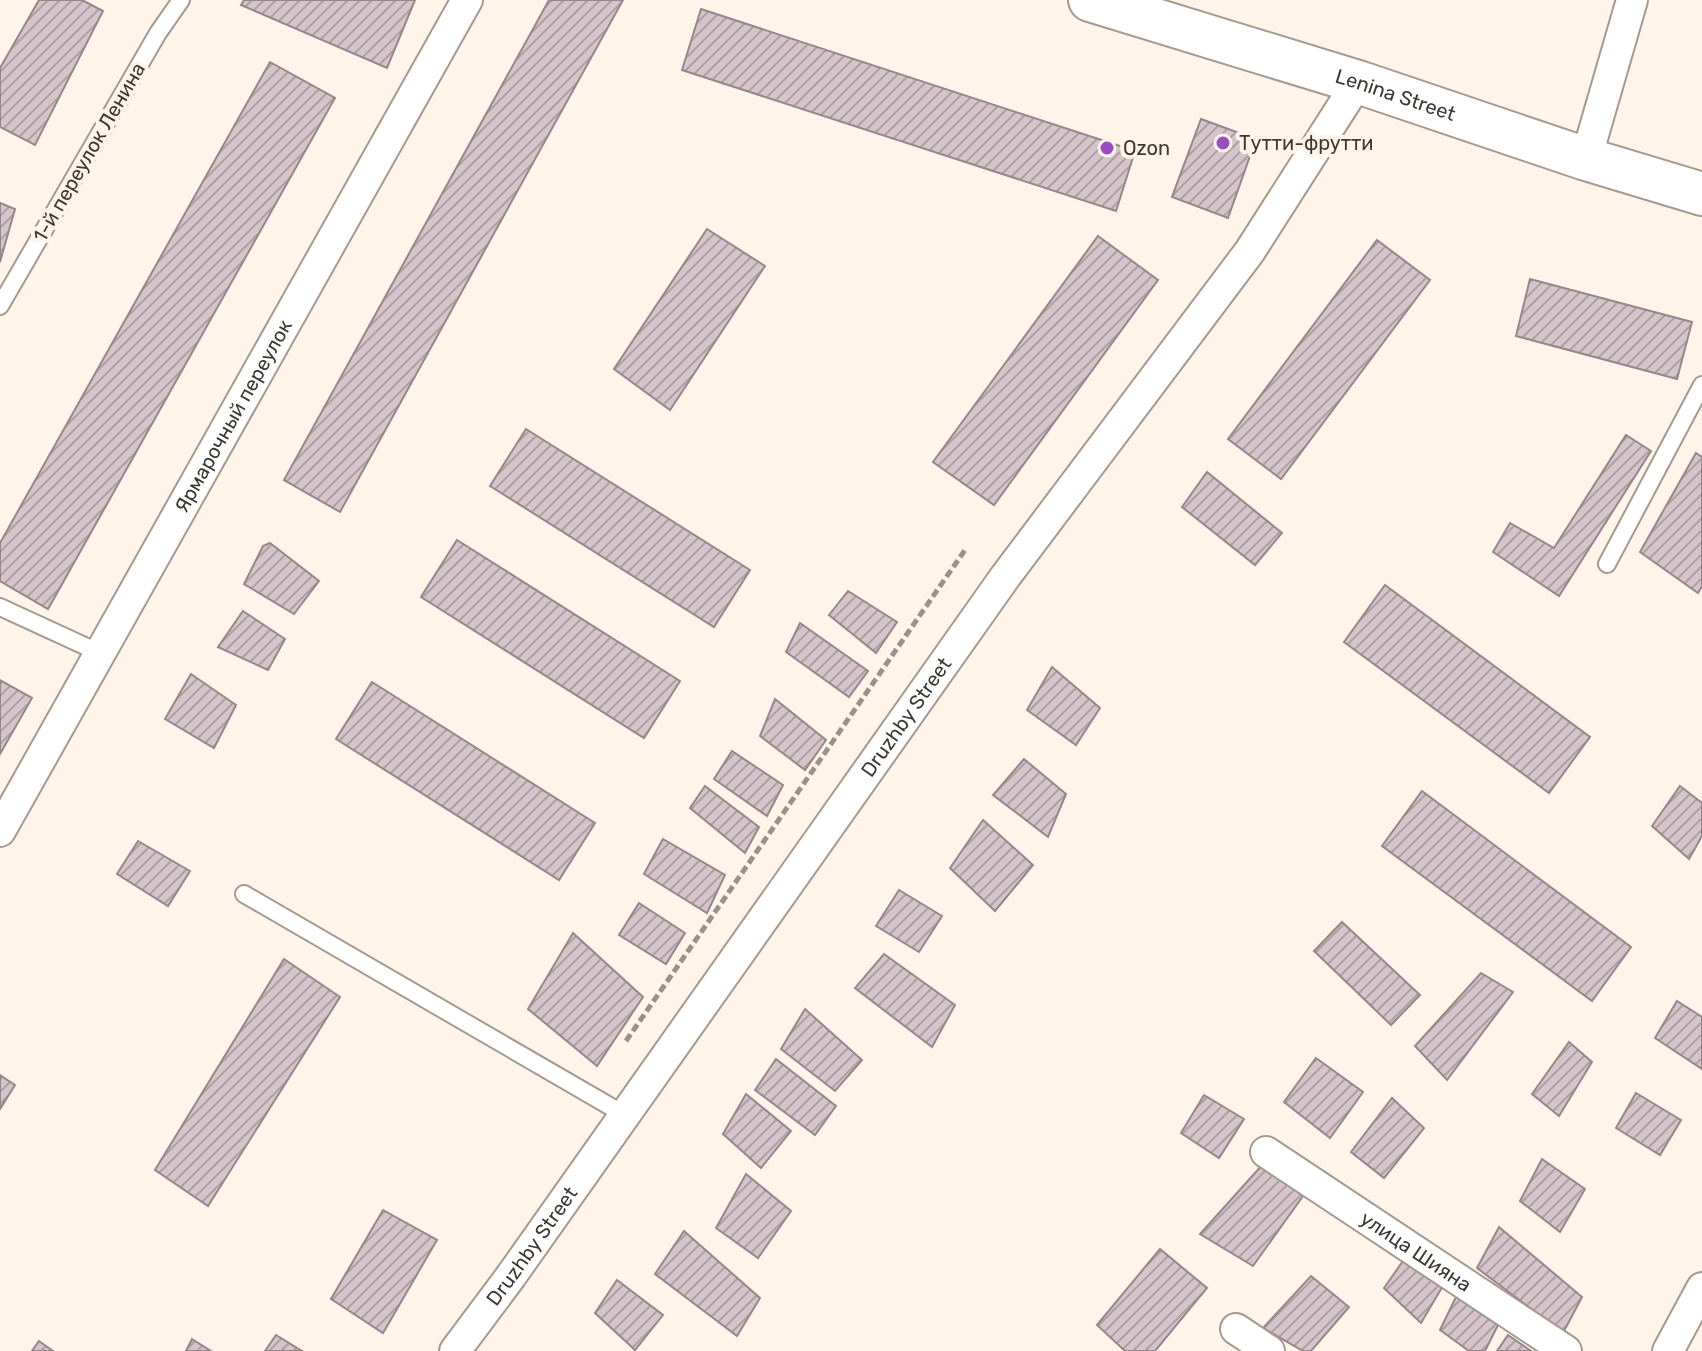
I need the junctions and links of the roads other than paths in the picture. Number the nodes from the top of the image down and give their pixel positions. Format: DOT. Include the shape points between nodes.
graph roads {
  1 [pos="181,0"];
  2 [pos="467,0"];
  3 [pos="1090,0"];
  4 [pos="1632,0"];
  5 [pos="1358,82"];
  6 [pos="1586,159"];
  7 [pos="1702,194"];
  8 [pos="0,306"];
  9 [pos="1702,385"];
  10 [pos="1607,564"];
  11 [pos="0,607"];
  12 [pos="100,653"];
  13 [pos="0,831"];
  14 [pos="244,894"];
  15 [pos="625,1115"];
  16 [pos="1266,1152"];
  17 [pos="1702,1288"];
  18 [pos="1236,1329"];
  19 [pos="455,1351"];
  20 [pos="1269,1351"];
  21 [pos="1566,1351"];
  22 [pos="1668,1351"];
  1 -- 8 [label="lane, 1-й переулок Ленина"];
  2 -- 12 [label="street, Ярмарочный переулок"];
  3 -- 5 [label="main road, Lenina Street"];
  4 -- 6 [label="street"];
  5 -- 6 [label="main road, Lenina Street"];
  5 -- 15 [label="street, Druzhby Street" via="1250,251 1005,577"];
  6 -- 7 [label="main road, Lenina Street"];
  9 -- 10 [label="lane"];
  11 -- 12 [label="lane"];
  12 -- 13 [label="street, Ярмарочный переулок"];
  14 -- 15 [label="lane"];
  15 -- 19 [label="street, Druzhby Street"];
  16 -- 21 [label="street, улица Шияна"];
  17 -- 22 [label="street"];
  18 -- 20 [label="street"];
}
